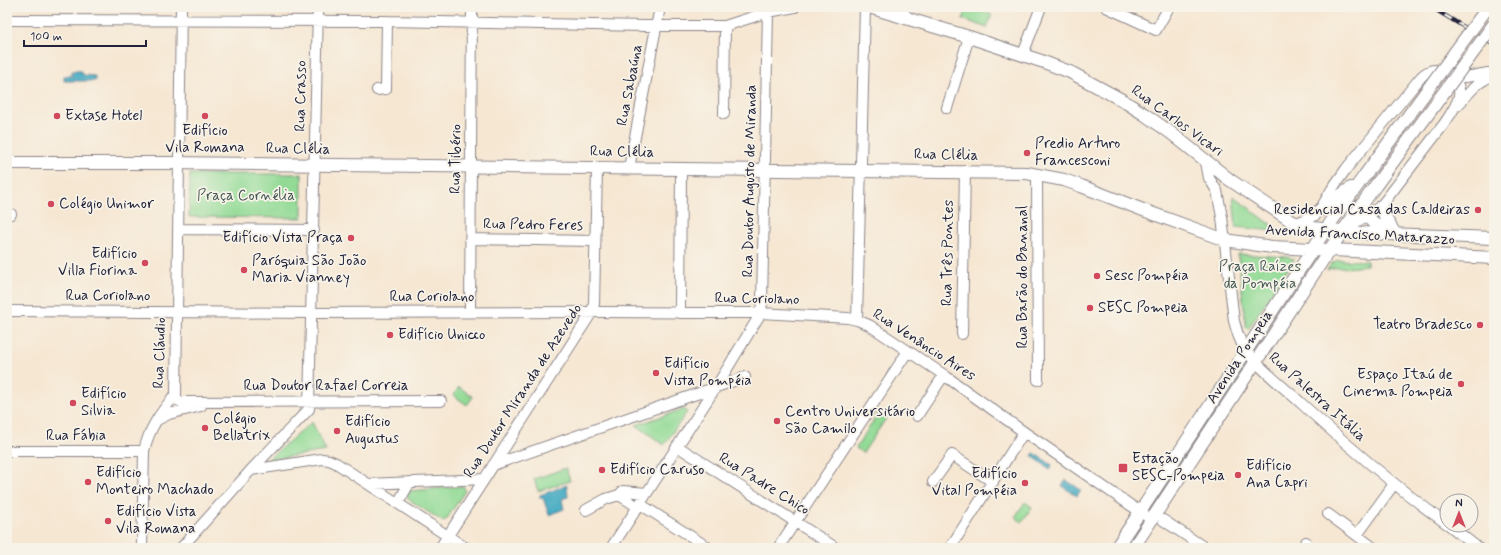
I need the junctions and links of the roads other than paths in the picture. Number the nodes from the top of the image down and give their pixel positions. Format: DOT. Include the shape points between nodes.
graph roads {
  1 [pos="181,7"];
  2 [pos="318,7"];
  3 [pos="472,7"];
  4 [pos="660,7"];
  5 [pos="795,7"];
  6 [pos="865,7"];
  7 [pos="869,7"];
  8 [pos="897,7"];
  9 [pos="1041,7"];
  10 [pos="1106,7"];
  11 [pos="1169,7"];
  12 [pos="1488,7"];
  13 [pos="768,12"];
  14 [pos="910,19"];
  15 [pos="7,20"];
  16 [pos="180,20"];
  17 [pos="318,21"];
  18 [pos="387,21"];
  19 [pos="472,22"];
  20 [pos="1494,24"];
  21 [pos="656,26"];
  22 [pos="725,26"];
  23 [pos="969,37"];
  24 [pos="1023,54"];
  25 [pos="1494,73"];
  26 [pos="1454,77"];
  27 [pos="377,90"];
  28 [pos="947,108"];
  29 [pos="1453,110"];
  30 [pos="724,114"];
  31 [pos="1206,162"];
  32 [pos="7,163"];
  33 [pos="179,164"];
  34 [pos="315,165"];
  35 [pos="471,166"];
  36 [pos="598,168"];
  37 [pos="630,168"];
  38 [pos="681,168"];
  39 [pos="765,169"];
  40 [pos="860,170"];
  41 [pos="965,172"];
  42 [pos="1037,174"];
  43 [pos="1363,178"];
  44 [pos="1381,206"];
  45 [pos="1363,211"];
  46 [pos="1319,212"];
  47 [pos="1296,224"];
  48 [pos="178,229"];
  49 [pos="1326,229"];
  50 [pos="314,230"];
  51 [pos="1342,232"];
  52 [pos="1396,234"];
  53 [pos="1494,238"];
  54 [pos="470,239"];
  55 [pos="1225,240"];
  56 [pos="595,241"];
  57 [pos="1314,249"];
  58 [pos="1330,249"];
  59 [pos="1494,258"];
  60 [pos="7,311"];
  61 [pos="176,311"];
  62 [pos="470,312"];
  63 [pos="592,312"];
  64 [pos="312,313"];
  65 [pos="680,313"];
  66 [pos="761,313"];
  67 [pos="857,320"];
  68 [pos="962,334"];
  69 [pos="908,351"];
  70 [pos="1246,351"];
  71 [pos="1256,362"];
  72 [pos="944,374"];
  73 [pos="745,377"];
  74 [pos="1038,380"];
  75 [pos="716,387"];
  76 [pos="691,395"];
  77 [pos="172,398"];
  78 [pos="707,400"];
  79 [pos="310,401"];
  80 [pos="442,401"];
  81 [pos="212,402"];
  82 [pos="917,416"];
  83 [pos="156,421"];
  84 [pos="1024,432"];
  85 [pos="506,445"];
  86 [pos="677,446"];
  87 [pos="7,451"];
  88 [pos="144,451"];
  89 [pos="526,454"];
  90 [pos="493,465"];
  91 [pos="251,470"];
  92 [pos="484,479"];
  93 [pos="410,482"];
  94 [pos="933,482"];
  95 [pos="993,482"];
  96 [pos="368,484"];
  97 [pos="1394,484"];
  98 [pos="647,493"];
  99 [pos="619,495"];
  100 [pos="398,503"];
  101 [pos="639,506"];
  102 [pos="586,510"];
  103 [pos="1328,514"];
  104 [pos="1138,515"];
  105 [pos="1439,517"];
  106 [pos="1157,520"];
  107 [pos="796,521"];
  108 [pos="1459,533"];
  109 [pos="1357,535"];
  110 [pos="448,536"];
  111 [pos="142,548"];
  112 [pos="181,548"];
  113 [pos="440,548"];
  114 [pos="466,548"];
  115 [pos="611,548"];
  116 [pos="709,548"];
  117 [pos="778,548"];
  118 [pos="836,548"];
  119 [pos="950,548"];
  120 [pos="1116,548"];
  121 [pos="1133,548"];
  122 [pos="1205,548"];
  123 [pos="1374,548"];
  124 [pos="1478,548"];
  1 -- 16 [label="street, Rua Cláudio"];
  2 -- 17 [label="street, Rua Crasso"];
  3 -- 19 [label="street, Rua Tibério"];
  4 -- 21 [label="street, Rua Sabaúna"];
  5 -- 13 [label="street"];
  6 -- 40 [label="street, Rua Venâncio Aires"];
  7 -- 14 [label="main road, Rua Carlos Vicari"];
  8 -- 14 [label="street"];
  9 -- 24 [label="street"];
  10 -- 11 [label="street" via="1156,30"];
  12 -- 43 [label="main road, Avenida Pompeia, bridge"];
  13 -- 22 [label="street"];
  13 -- 39 [label="street, Rua Doutor Augusto de Miranda"];
  14 -- 23 [label="main road, Rua Carlos Vicari"];
  15 -- 16 [label="street"];
  16 -- 17 [label="street"];
  16 -- 33 [label="street, Rua Cláudio"];
  17 -- 18 [label="street"];
  17 -- 34 [label="street, Rua Crasso"];
  18 -- 19 [label="street"];
  18 -- 27 [label="street" via="386,89"];
  19 -- 21 [label="street"];
  19 -- 35 [label="street, Rua Tibério"];
  20 -- 45 [label="main road, Avenida Pompeia, bridge" via="1376,185"];
  21 -- 22 [label="street"];
  21 -- 37 [label="street, Rua Sabaúna"];
  22 -- 30 [label="street"];
  23 -- 24 [label="main road, Rua Carlos Vicari"];
  23 -- 28 [label="street"];
  24 -- 31 [label="main road, Rua Carlos Vicari" via="1070,72 1122,100 1171,133"];
  25 -- 26 [label="street"];
  25 -- 29 [label="street" via="1474,86"];
  26 -- 29 [label="street" via="1458,82 1459,94"];
  26 -- 46 [label="street" via="1440,69 1428,71 1421,77 1346,169"];
  29 -- 44 [label="street"];
  31 -- 47 [label="main road, Rua Carlos Vicari"];
  31 -- 55 [label="street, Rua Palestra Itália" via="1209,178 1217,191"];
  32 -- 33 [label="main road, Rua Clélia"];
  33 -- 34 [label="main road, Rua Clélia"];
  33 -- 48 [label="street, Rua Cláudio"];
  34 -- 35 [label="main road, Rua Clélia"];
  34 -- 50 [label="street, Rua Crasso"];
  35 -- 36 [label="main road, Rua Clélia"];
  35 -- 54 [label="street, Rua Tibério"];
  36 -- 37 [label="main road, Rua Clélia"];
  36 -- 56 [label="street, Rua Doutor Miranda de Azevedo"];
  37 -- 38 [label="main road, Rua Clélia"];
  38 -- 39 [label="main road, Rua Clélia"];
  38 -- 65 [label="street"];
  39 -- 40 [label="main road, Rua Clélia"];
  39 -- 66 [label="street, Rua Doutor Augusto de Miranda"];
  40 -- 41 [label="main road, Rua Clélia"];
  40 -- 67 [label="street, Rua Venâncio Aires"];
  41 -- 42 [label="main road, Rua Clélia"];
  41 -- 68 [label="street, Rua Três Pontes"];
  42 -- 55 [label="main road, Rua Clélia" via="1082,186"];
  42 -- 74 [label="street, Rua Barão do Bananal"];
  43 -- 46 [label="main road"];
  43 -- 49 [label="main road, Avenida Pompeia"];
  44 -- 45 [label="street"];
  44 -- 52 [label="main road"];
  45 -- 51 [label="main road, Avenida Pompeia"];
  45 -- 52 [label="main road" via="1384,230"];
  46 -- 47 [label="main road"];
  47 -- 49 [label="main road, Rua Carlos Vicari"];
  48 -- 50 [label="street"];
  48 -- 61 [label="street, Rua Cláudio"];
  49 -- 51 [label="main road, Avenida Francisco Matarazzo"];
  49 -- 57 [label="main road, Avenida Pompeia"];
  50 -- 64 [label="street, Rua Crasso"];
  51 -- 52 [label="main road, Avenida Francisco Matarazzo"];
  51 -- 58 [label="main road, Avenida Pompeia"];
  52 -- 53 [label="main road, Avenida Francisco Matarazzo"];
  54 -- 56 [label="street, Rua Pedro Feres"];
  54 -- 62 [label="street, Rua Tibério"];
  55 -- 57 [label="main road, Avenida Francisco Matarazzo" via="1272,247"];
  55 -- 70 [label="street, Rua Palestra Itália" via="1234,321"];
  56 -- 63 [label="street, Rua Doutor Miranda de Azevedo"];
  57 -- 58 [label="main road, Avenida Francisco Matarazzo"];
  57 -- 70 [label="main road, Avenida Pompeia"];
  58 -- 59 [label="main road, Avenida Francisco Matarazzo"];
  58 -- 71 [label="main road, Avenida Pompeia"];
  60 -- 61 [label="street, Rua Coriolano"];
  61 -- 64 [label="street, Rua Coriolano"];
  61 -- 77 [label="street, Rua Cláudio" via="176,394"];
  62 -- 63 [label="street, Rua Coriolano"];
  62 -- 64 [label="street, Rua Coriolano"];
  63 -- 65 [label="street, Rua Coriolano"];
  63 -- 85 [label="street, Rua Doutor Miranda de Azevedo"];
  64 -- 79 [label="street, Rua Crasso"];
  65 -- 66 [label="street, Rua Coriolano"];
  66 -- 67 [label="street, Rua Coriolano" via="838,316"];
  66 -- 75 [label="street, Rua Doutor Augusto de Miranda"];
  67 -- 69 [label="street, Rua Venâncio Aires"];
  69 -- 72 [label="street, Rua Venâncio Aires"];
  69 -- 107 [label="street"];
  70 -- 71 [label="street, Rua Palestra Itália"];
  70 -- 104 [label="main road, Avenida Pompeia"];
  71 -- 97 [label="street, Rua Palestra Itália"];
  71 -- 106 [label="main road, Avenida Pompeia"];
  72 -- 82 [label="street"];
  72 -- 84 [label="street, Rua Venâncio Aires"];
  73 -- 75 [label="street"];
  75 -- 76 [label="street"];
  75 -- 78 [label="street, Rua Doutor Augusto de Miranda"];
  76 -- 78 [label="street"];
  76 -- 89 [label="street"];
  77 -- 81 [label="street, Rua Doutor Rafael Correia" via="182,402"];
  77 -- 83 [label="street, Rua Cláudio"];
  78 -- 86 [label="street, Rua Doutor Augusto de Miranda"];
  79 -- 80 [label="street, Rua Doutor Rafael Correia"];
  79 -- 81 [label="street, Rua Doutor Rafael Correia"];
  79 -- 91 [label="street" via="310,409"];
  81 -- 83 [label="street, Rua Doutor Rafael Correia" via="169,414"];
  83 -- 88 [label="street, Rua Cláudio"];
  84 -- 95 [label="street"];
  84 -- 104 [label="street, Rua Venâncio Aires"];
  85 -- 89 [label="street"];
  85 -- 90 [label="street, Rua Doutor Miranda de Azevedo"];
  86 -- 98 [label="street, Rua Doutor Augusto de Miranda"];
  86 -- 107 [label="street, Rua Padre Chico"];
  87 -- 88 [label="street, Rua Fábia"];
  88 -- 111 [label="street, Rua Cláudio"];
  89 -- 90 [label="street"];
  90 -- 92 [label="street, Rua Doutor Miranda de Azevedo"];
  91 -- 96 [label="street" via="322,459 335,462"];
  91 -- 112 [label="street"];
  92 -- 93 [label="street"];
  92 -- 110 [label="street, Rua Doutor Miranda de Azevedo"];
  93 -- 96 [label="street"];
  93 -- 100 [label="street"];
  94 -- 95 [label="street" via="952,455"];
  95 -- 119 [label="street"];
  96 -- 100 [label="street"];
  97 -- 105 [label="street, Rua Palestra Itália"];
  97 -- 109 [label="street"];
  98 -- 99 [label="street" via="624,491"];
  98 -- 101 [label="street, Rua Doutor Augusto de Miranda"];
  99 -- 101 [label="street"];
  99 -- 102 [label="street"];
  100 -- 110 [label="street"];
  101 -- 115 [label="street, Rua Doutor Augusto de Miranda"];
  101 -- 116 [label="street"];
  103 -- 109 [label="street"];
  104 -- 106 [label="street, Rua Venâncio Aires"];
  104 -- 120 [label="main road, Avenida Pompeia"];
  106 -- 121 [label="main road, Avenida Pompeia"];
  106 -- 122 [label="street, Rua Venâncio Aires"];
  107 -- 117 [label="street"];
  107 -- 118 [label="street, Rua Padre Chico"];
  108 -- 124 [label="street, Rua Palestra Itália"];
  109 -- 123 [label="street"];
  110 -- 113 [label="street, Rua Doutor Miranda de Azevedo"];
  110 -- 114 [label="street"];
}
